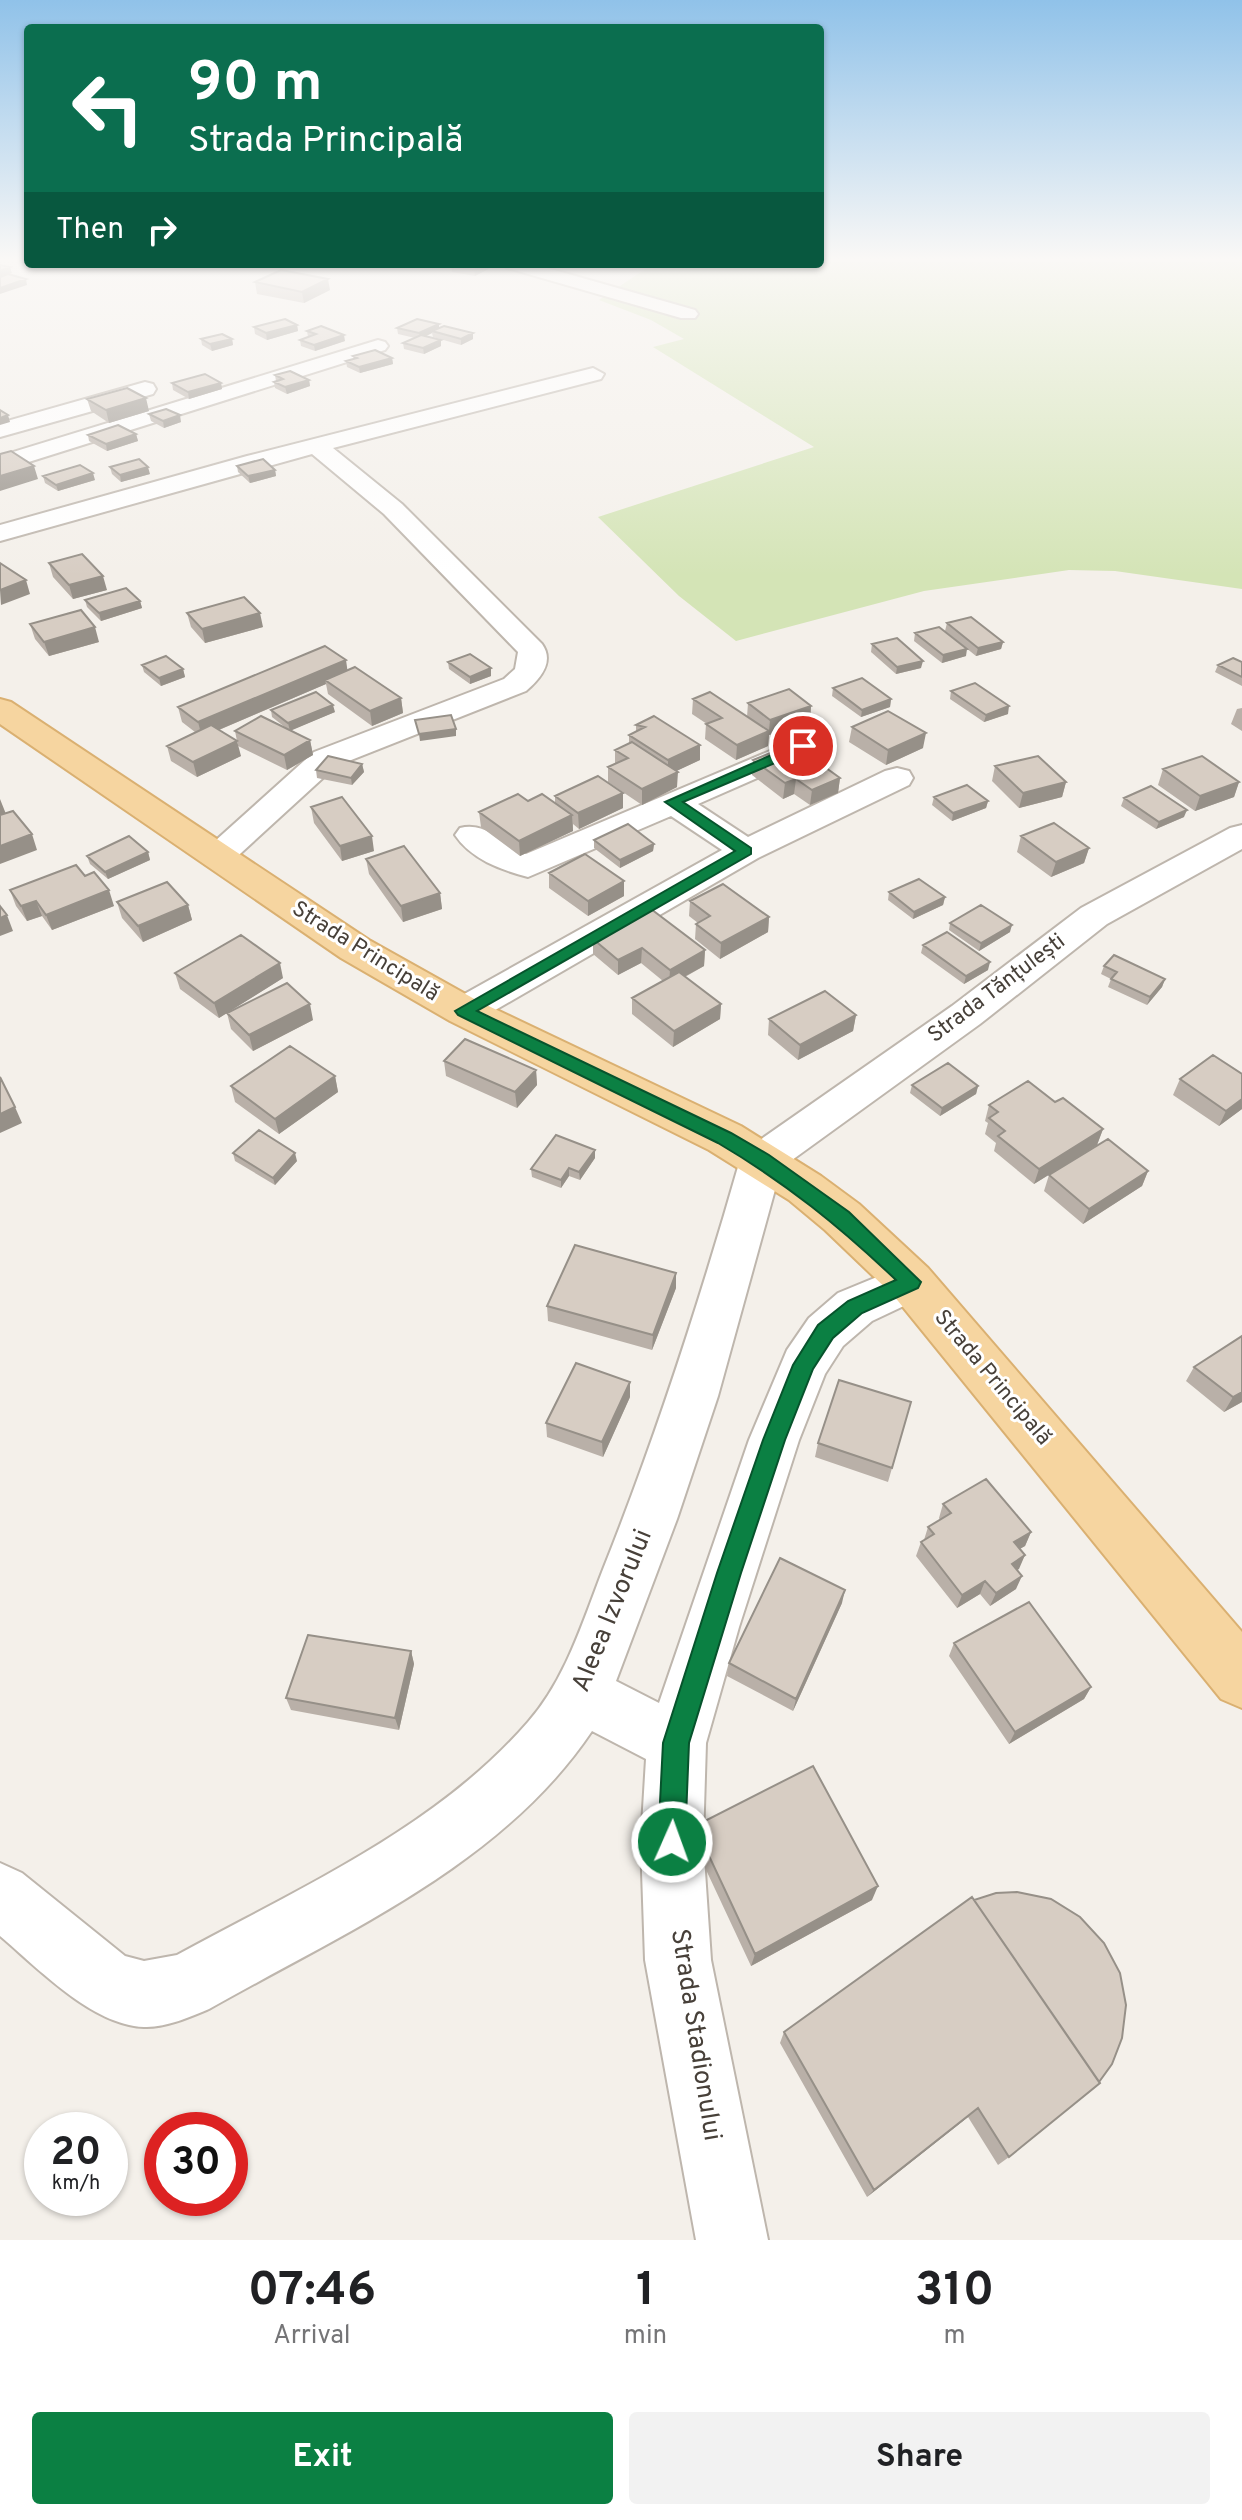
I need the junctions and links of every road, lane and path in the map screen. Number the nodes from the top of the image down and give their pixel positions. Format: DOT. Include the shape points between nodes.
graph roads {
  1 [pos="312,367"];
  2 [pos="593,374"];
  3 [pos="172,381"];
  4 [pos="0,430"];
  5 [pos="318,447"];
  6 [pos="0,464"];
  7 [pos="0,533"];
  8 [pos="6,719"];
  9 [pos="803,746"];
  10 [pos="897,778"];
  11 [pos="672,802"];
  12 [pos="472,835"];
  13 [pos="1242,835"];
  14 [pos="746,851"];
  15 [pos="217,857"];
  16 [pos="464,1011"];
  17 [pos="762,1160"];
  18 [pos="911,1282"];
  19 [pos="1242,1678"];
  20 [pos="582,1695"];
  21 [pos="676,1743"];
  22 [pos="0,1895"];
  23 [pos="732,2240"];
  1 -- 6 [label="street"];
  2 -- 5 [label="street"];
  3 -- 4 [label="street"];
  5 -- 7 [label="street"];
  5 -- 15 [label="street" via="393,509 532,650 534,662 515,685 325,759"];
  8 -- 15 [label="main road, Strada Principală"];
  9 -- 11 [label="street"];
  10 -- 14 [label="street"];
  11 -- 12 [label="street" via="528,866 504,858"];
  11 -- 14 [label="street"];
  13 -- 17 [label="street, Strada Tănțulești" via="1094,916"];
  14 -- 16 [label="street"];
  15 -- 16 [label="main road, Strada Principală" via="355,949"];
  16 -- 17 [label="main road, Strada Principală"];
  17 -- 18 [label="main road, Strada Principală" via="842,1217"];
  17 -- 20 [label="street, Aleea Izvorului" via="693,1396"];
  18 -- 19 [label="main road, Strada Principală"];
  18 -- 21 [label="street, Strada Stadionului" via="855,1307 826,1332 804,1365 730,1569"];
  20 -- 21 [label="street"];
  20 -- 22 [label="street, Aleea Izvorului" via="549,1743 478,1813 396,1869 186,1986 144,1994 108,1984"];
  21 -- 23 [label="street, Strada Stadionului" via="672,1842 678,1960"];
}
